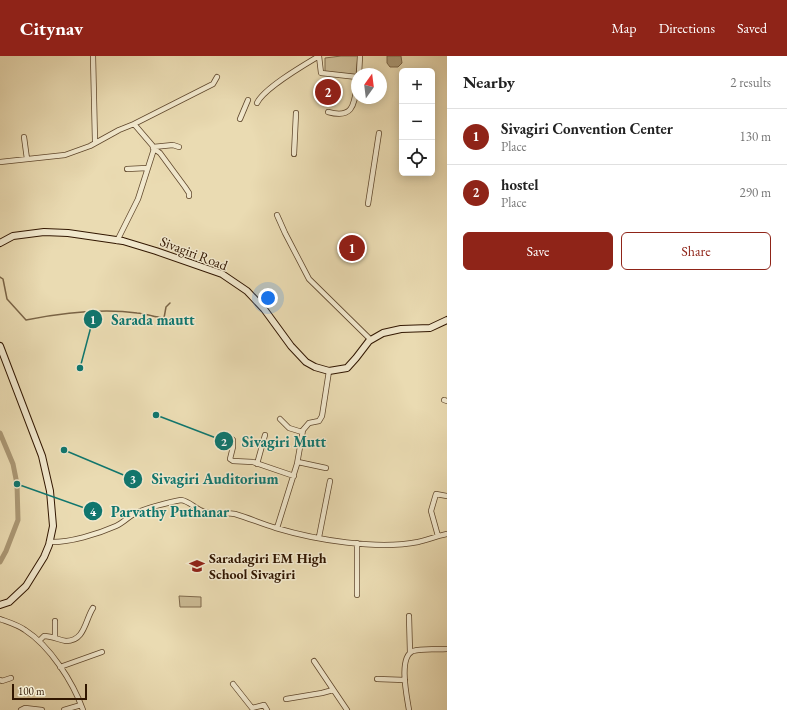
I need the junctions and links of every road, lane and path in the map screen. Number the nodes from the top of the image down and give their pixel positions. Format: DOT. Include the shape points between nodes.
graph roads {
  1 [pos="93,56"];
  2 [pos="360,56"];
  3 [pos="359,68"];
  4 [pos="351,76"];
  5 [pos="217,77"];
  6 [pos="248,100"];
  7 [pos="257,103"];
  8 [pos="354,104"];
  9 [pos="328,112"];
  10 [pos="296,114"];
  11 [pos="240,119"];
  12 [pos="134,124"];
  13 [pos="378,133"];
  14 [pos="24,137"];
  15 [pos="95,141"];
  16 [pos="153,147"];
  17 [pos="179,147"];
  18 [pos="294,154"];
  19 [pos="27,159"];
  20 [pos="0,162"];
  21 [pos="147,168"];
  22 [pos="128,169"];
  23 [pos="189,196"];
  24 [pos="368,204"];
  25 [pos="277,215"];
  26 [pos="117,241"];
  27 [pos="0,243"];
  28 [pos="447,320"];
  29 [pos="371,340"];
  30 [pos="0,346"];
  31 [pos="329,371"];
  32 [pos="280,419"];
  33 [pos="302,432"];
  34 [pos="266,435"];
  35 [pos="228,437"];
  36 [pos="298,462"];
  37 [pos="257,464"];
  38 [pos="326,468"];
  39 [pos="294,476"];
  40 [pos="330,481"];
  41 [pos="447,496"];
  42 [pos="277,528"];
  43 [pos="447,534"];
  44 [pos="438,536"];
  45 [pos="319,537"];
  46 [pos="49,542"];
  47 [pos="357,543"];
  48 [pos="356,596"];
  49 [pos="0,605"];
  50 [pos="93,608"];
  51 [pos="409,616"];
  52 [pos="0,619"];
  53 [pos="55,620"];
  54 [pos="55,638"];
  55 [pos="39,641"];
  56 [pos="447,649"];
  57 [pos="102,652"];
  58 [pos="410,653"];
  59 [pos="314,661"];
  60 [pos="60,667"];
  61 [pos="11,678"];
  62 [pos="377,679"];
  63 [pos="0,680"];
  64 [pos="405,680"];
  65 [pos="232,684"];
  66 [pos="333,690"];
  67 [pos="286,699"];
  68 [pos="82,708"];
  69 [pos="21,710"];
  70 [pos="42,710"];
  71 [pos="64,710"];
  72 [pos="267,710"];
  73 [pos="348,710"];
  74 [pos="409,710"];
  1 -- 15 [label="street"];
  2 -- 3 [label="street"];
  4 -- 7 [label="street" via="321,73 319,56 302,65 263,95"];
  5 -- 12 [label="street" via="213,84"];
  6 -- 11 [label="street"];
  8 -- 9 [label="street" via="349,112"];
  10 -- 18 [label="street"];
  12 -- 16 [label="street"];
  12 -- 19 [label="street" via="71,153"];
  13 -- 24 [label="street"];
  14 -- 19 [label="street"];
  16 -- 17 [label="street"];
  16 -- 21 [label="street"];
  16 -- 23 [label="street" via="186,187"];
  19 -- 20 [label="street"];
  21 -- 22 [label="street"];
  21 -- 26 [label="street" via="138,199"];
  25 -- 29 [label="street" via="309,280"];
  26 -- 27 [label="main road, Sivagiri Road" via="44,232 14,236"];
  26 -- 31 [label="main road, Sivagiri Road" via="156,251 222,274 247,291 306,362"];
  28 -- 29 [label="main road" via="430,328 401,329 383,333"];
  29 -- 31 [label="main road" via="347,368"];
  30 -- 46 [label="main road" via="42,456 53,511"];
  31 -- 33 [label="street" via="321,418 308,424"];
  32 -- 33 [label="street" via="289,428"];
  33 -- 36 [label="street"];
  34 -- 37 [label="street"];
  35 -- 37 [label="street" via="232,439 233,445 231,460"];
  36 -- 38 [label="street"];
  36 -- 39 [label="street"];
  37 -- 39 [label="street"];
  39 -- 42 [label="street"];
  40 -- 45 [label="street"];
  41 -- 44 [label="street" via="436,494 431,511"];
  42 -- 45 [label="street"];
  42 -- 46 [label="street" via="235,514 206,513 181,500 142,510 116,526 97,533"];
  43 -- 44 [label="street"];
  44 -- 47 [label="street" via="404,544"];
  45 -- 47 [label="street"];
  46 -- 49 [label="main road" via="44,557 26,586 9,602"];
  47 -- 48 [label="street"];
  50 -- 54 [label="street" via="80,634 70,640"];
  51 -- 58 [label="street"];
  52 -- 55 [label="street" via="24,629"];
  53 -- 54 [label="street"];
  54 -- 55 [label="street" via="44,636"];
  55 -- 60 [label="street"];
  56 -- 58 [label="street"];
  57 -- 60 [label="street"];
  58 -- 64 [label="street" via="405,661"];
  59 -- 66 [label="street"];
  60 -- 68 [label="street"];
  61 -- 63 [label="street"];
  62 -- 64 [label="street"];
  64 -- 74 [label="street"];
  65 -- 72 [label="street" via="252,708 264,705"];
  66 -- 67 [label="street"];
  66 -- 73 [label="street"];
  68 -- 71 [label="street"];
  69 -- 70 [label="street"];
}
